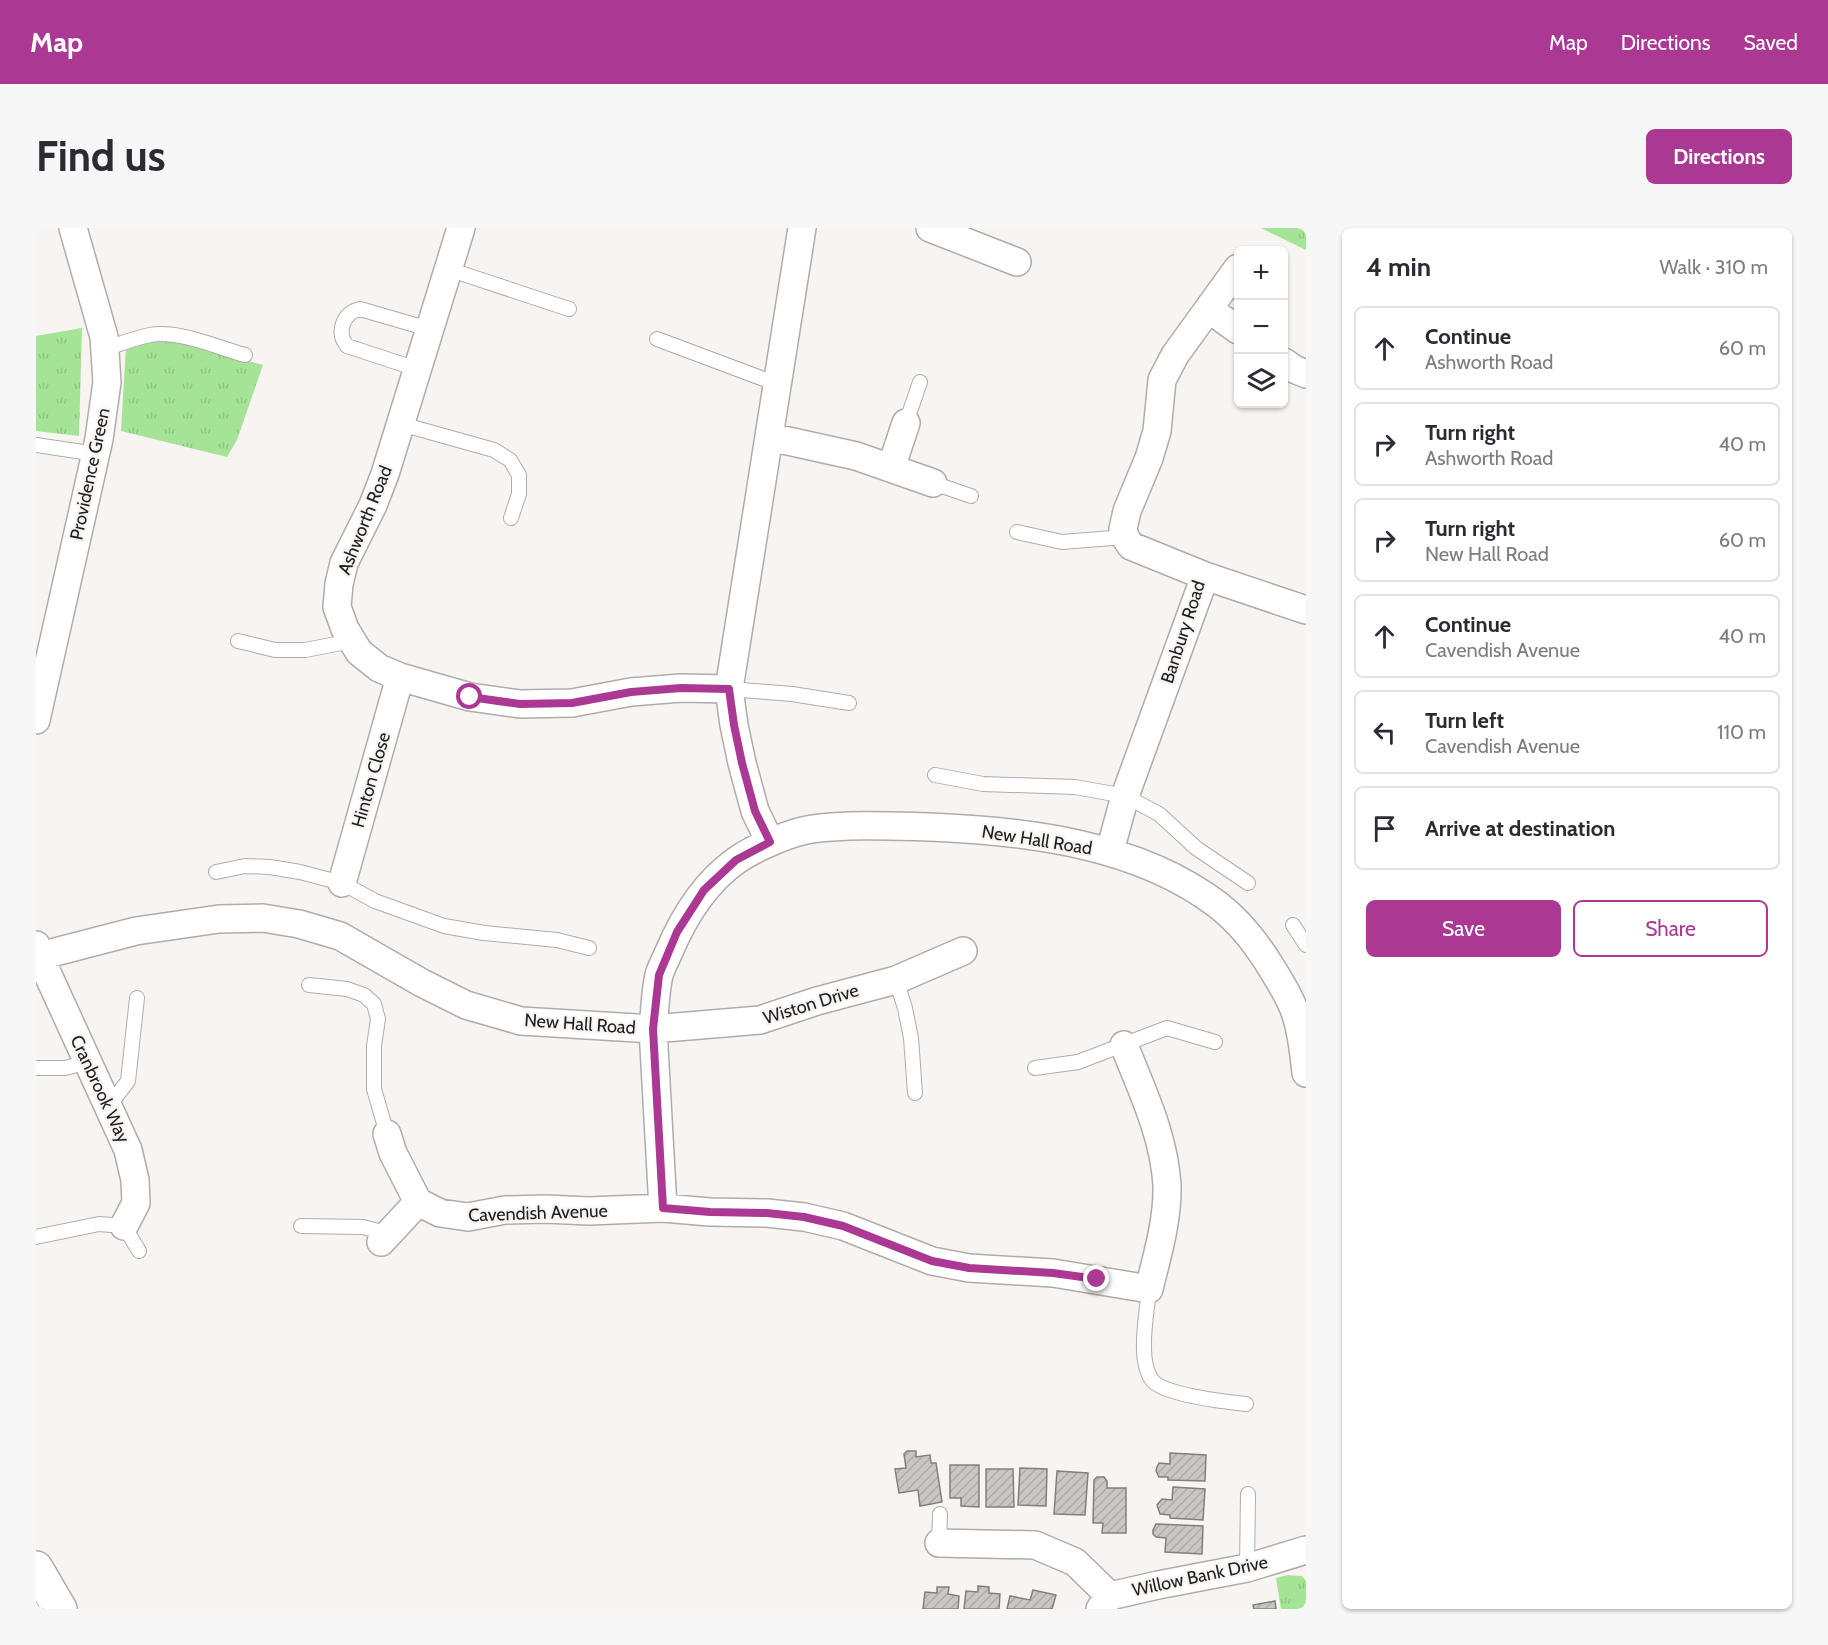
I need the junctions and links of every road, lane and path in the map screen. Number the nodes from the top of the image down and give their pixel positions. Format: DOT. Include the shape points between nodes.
graph roads {
  1 [pos="74,228"];
  2 [pos="460,228"];
  3 [pos="802,228"];
  4 [pos="930,228"];
  5 [pos="967,235"];
  6 [pos="1017,262"];
  7 [pos="448,268"];
  8 [pos="1234,274"];
  9 [pos="569,309"];
  10 [pos="1209,309"];
  11 [pos="1234,326"];
  12 [pos="429,329"];
  13 [pos="657,339"];
  14 [pos="105,349"];
  15 [pos="245,355"];
  16 [pos="1288,365"];
  17 [pos="417,369"];
  18 [pos="1306,374"];
  19 [pos="920,382"];
  20 [pos="777,384"];
  21 [pos="906,423"];
  22 [pos="401,424"];
  23 [pos="770,437"];
  24 [pos="36,445"];
  25 [pos="96,454"];
  26 [pos="891,468"];
  27 [pos="933,483"];
  28 [pos="971,496"];
  29 [pos="511,518"];
  30 [pos="1017,532"];
  31 [pos="1125,537"];
  32 [pos="1205,576"];
  33 [pos="1306,610"];
  34 [pos="238,641"];
  35 [pos="352,641"];
  36 [pos="400,677"];
  37 [pos="729,689"];
  38 [pos="39,692"];
  39 [pos="849,703"];
  40 [pos="36,720"];
  41 [pos="935,775"];
  42 [pos="1125,796"];
  43 [pos="770,842"];
  44 [pos="1110,851"];
  45 [pos="216,872"];
  46 [pos="342,883"];
  47 [pos="1248,883"];
  48 [pos="1293,925"];
  49 [pos="1306,945"];
  50 [pos="589,948"];
  51 [pos="963,951"];
  52 [pos="37,952"];
  53 [pos="896,980"];
  54 [pos="309,985"];
  55 [pos="137,998"];
  56 [pos="653,1029"];
  57 [pos="1215,1042"];
  58 [pos="1124,1045"];
  59 [pos="88,1062"];
  60 [pos="1306,1064"];
  61 [pos="36,1068"];
  62 [pos="1035,1068"];
  63 [pos="915,1093"];
  64 [pos="108,1107"];
  65 [pos="387,1134"];
  66 [pos="418,1202"];
  67 [pos="663,1208"];
  68 [pos="124,1226"];
  69 [pos="301,1227"];
  70 [pos="36,1238"];
  71 [pos="385,1238"];
  72 [pos="139,1251"];
  73 [pos="1149,1289"];
  74 [pos="1246,1404"];
  75 [pos="1248,1494"];
  76 [pos="940,1514"];
  77 [pos="939,1543"];
  78 [pos="1306,1551"];
  79 [pos="36,1568"];
  80 [pos="1247,1569"];
  81 [pos="1105,1602"];
  82 [pos="60,1609"];
  1 -- 14 [label="street, Providence Green"];
  2 -- 7 [label="street, Ashworth Road"];
  3 -- 20 [label="street"];
  4 -- 5 [label="street"];
  5 -- 6 [label="street"];
  7 -- 9 [label="lane"];
  7 -- 12 [label="street, Ashworth Road"];
  8 -- 10 [label="street"];
  10 -- 11 [label="street"];
  10 -- 31 [label="street" via="1162,380 1157,430 1127,511"];
  12 -- 17 [label="street, Ashworth Road"];
  12 -- 17 [label="lane" via="360,309 351,311 345,320 342,331 347,346"];
  13 -- 20 [label="lane"];
  14 -- 15 [label="lane" via="136,338 163,335"];
  14 -- 25 [label="street, Providence Green" via="106,394"];
  16 -- 18 [label="street"];
  17 -- 22 [label="street, Ashworth Road"];
  19 -- 21 [label="lane"];
  20 -- 23 [label="street"];
  21 -- 26 [label="street"];
  22 -- 29 [label="lane" via="494,450 510,460 519,475 519,494"];
  22 -- 35 [label="street, Ashworth Road" via="373,505 344,563 339,584 337,607"];
  23 -- 26 [label="street"];
  23 -- 37 [label="street"];
  24 -- 25 [label="lane"];
  25 -- 38 [label="street, Providence Green"];
  26 -- 27 [label="street"];
  27 -- 28 [label="lane"];
  30 -- 31 [label="lane" via="1062,542"];
  31 -- 32 [label="street, Banbury Road" via="1131,546"];
  32 -- 33 [label="street"];
  32 -- 42 [label="street, Banbury Road"];
  34 -- 35 [label="lane" via="275,650 305,650"];
  35 -- 36 [label="street, Ashworth Road" via="379,668"];
  36 -- 37 [label="street, Ashworth Road" via="470,697 520,704 572,703 681,688"];
  36 -- 46 [label="street, Hinton Close"];
  37 -- 39 [label="lane"];
  37 -- 43 [label="street" via="742,763 755,811"];
  38 -- 40 [label="street, Providence Green"];
  41 -- 42 [label="lane" via="982,784 1075,787"];
  42 -- 44 [label="street, Banbury Road"];
  42 -- 47 [label="lane" via="1159,814 1196,848"];
  43 -- 44 [label="street, New Hall Road" via="810,829 911,827 1024,835"];
  43 -- 56 [label="street, New Hall Road" via="736,860 704,890 677,932 659,975"];
  44 -- 60 [label="street, New Hall Road" via="1189,886 1243,928 1282,985 1296,1015"];
  45 -- 46 [label="lane" via="245,866 270,867"];
  46 -- 50 [label="lane" via="375,901 444,926 557,940"];
  48 -- 49 [label="lane"];
  51 -- 53 [label="street, Wiston Drive"];
  52 -- 56 [label="street, New Hall Road" via="136,931 219,919 262,918 340,936 466,1005 521,1022"];
  52 -- 59 [label="street, Cranbrook Way"];
  53 -- 56 [label="street, Wiston Drive" via="760,1020"];
  53 -- 63 [label="lane" via="911,1038"];
  54 -- 65 [label="lane" via="347,989 364,995 374,1004 378,1019 374,1089"];
  55 -- 64 [label="lane" via="128,1081"];
  56 -- 67 [label="street"];
  57 -- 58 [label="lane" via="1167,1028"];
  58 -- 62 [label="lane" via="1078,1062"];
  58 -- 73 [label="street" via="1154,1120 1167,1187"];
  59 -- 61 [label="lane" via="65,1068"];
  59 -- 64 [label="street, Cranbrook Way"];
  64 -- 68 [label="street, Cranbrook Way" via="128,1150 135,1180 136,1203"];
  65 -- 66 [label="street"];
  66 -- 67 [label="street, Cavendish Avenue" via="440,1213 468,1217 505,1210"];
  66 -- 71 [label="street"];
  67 -- 73 [label="street, Cavendish Avenue" via="804,1217 843,1226 932,1261 969,1268 1053,1273"];
  68 -- 70 [label="lane" via="99,1224"];
  68 -- 72 [label="lane"];
  69 -- 71 [label="lane" via="363,1227"];
  73 -- 74 [label="lane" via="1145,1364 1153,1382 1169,1390"];
  75 -- 80 [label="lane"];
  76 -- 77 [label="lane"];
  77 -- 81 [label="street" via="1035,1545 1075,1562"];
  78 -- 80 [label="street, Willow Bank Drive"];
  79 -- 82 [label="street"];
  80 -- 81 [label="street, Willow Bank Drive" via="1158,1585"];
}
